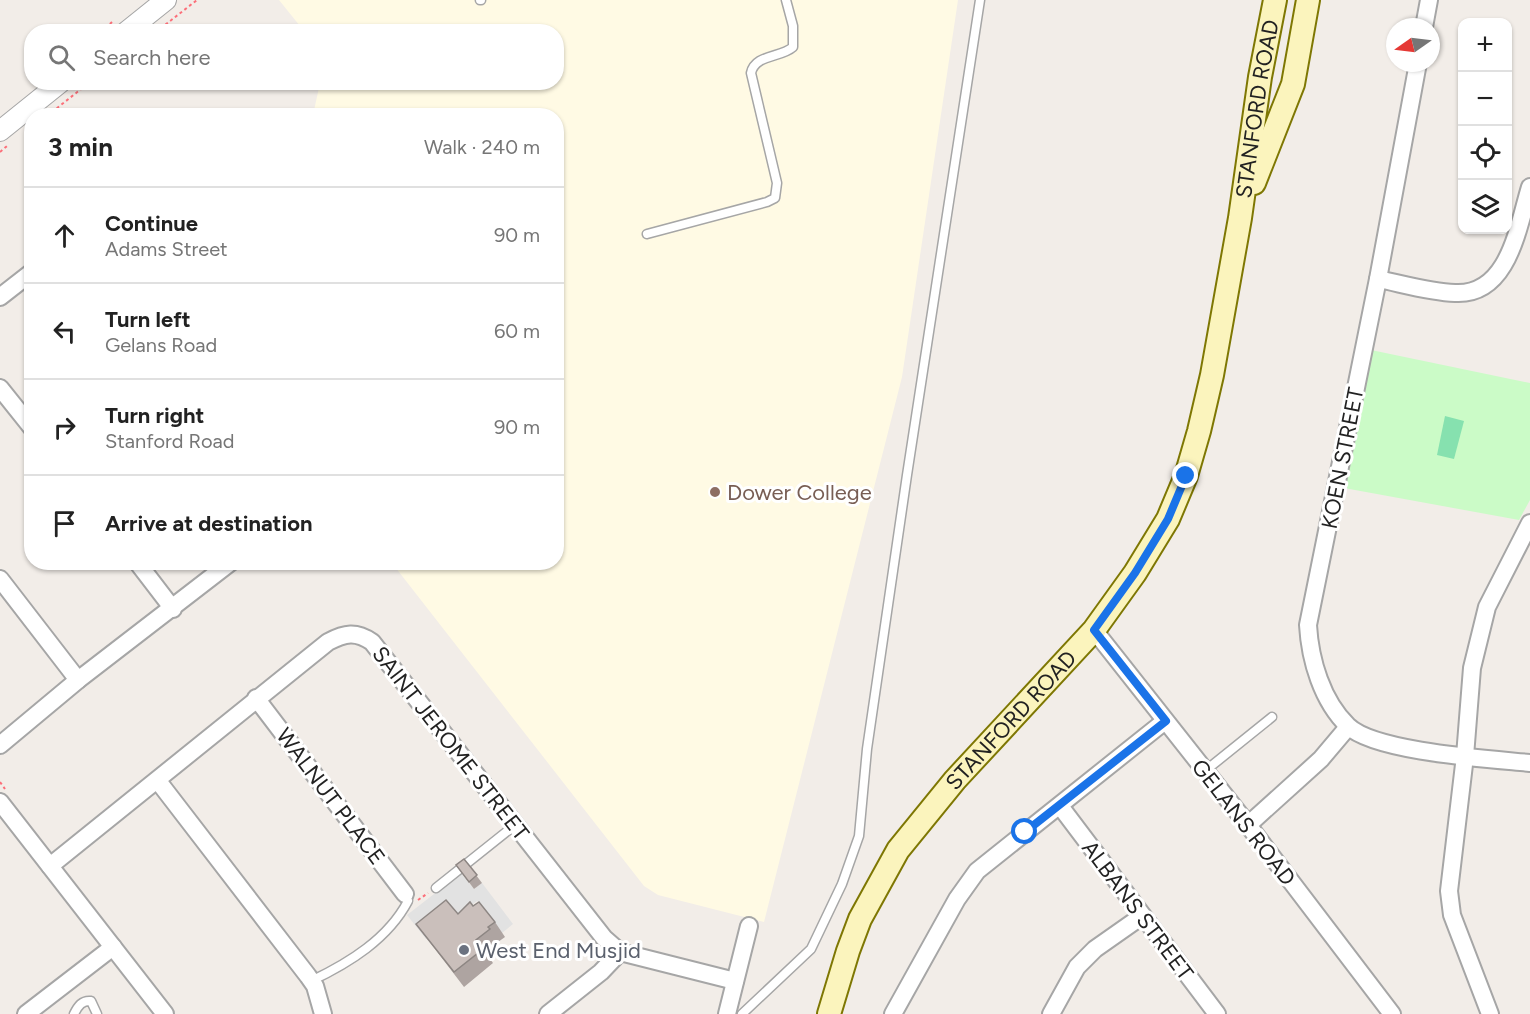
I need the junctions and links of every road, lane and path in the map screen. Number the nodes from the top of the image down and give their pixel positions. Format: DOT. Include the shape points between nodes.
graph roads {
  1 [pos="166,0"];
  2 [pos="197,0"];
  3 [pos="786,0"];
  4 [pos="980,0"];
  5 [pos="1275,0"];
  6 [pos="1308,0"];
  7 [pos="1429,0"];
  8 [pos="1426,18"];
  9 [pos="136,24"];
  10 [pos="166,24"];
  11 [pos="1416,72"];
  12 [pos="52,90"];
  13 [pos="80,90"];
  14 [pos="29,108"];
  15 [pos="57,108"];
  16 [pos="24,112"];
  17 [pos="0,131"];
  18 [pos="1530,187"];
  19 [pos="1240,218"];
  20 [pos="647,234"];
  21 [pos="24,278"];
  22 [pos="1378,279"];
  23 [pos="0,297"];
  24 [pos="0,388"];
  25 [pos="24,418"];
  26 [pos="1530,523"];
  27 [pos="143,570"];
  28 [pos="221,570"];
  29 [pos="0,579"];
  30 [pos="172,609"];
  31 [pos="1094,630"];
  32 [pos="78,680"];
  33 [pos="256,698"];
  34 [pos="1272,717"];
  35 [pos="1166,721"];
  36 [pos="1348,727"];
  37 [pos="0,746"];
  38 [pos="1465,756"];
  39 [pos="1530,762"];
  40 [pos="1205,771"];
  41 [pos="158,781"];
  42 [pos="0,802"];
  43 [pos="1060,806"];
  44 [pos="515,825"];
  45 [pos="1248,825"];
  46 [pos="50,866"];
  47 [pos="436,888"];
  48 [pos="406,897"];
  49 [pos="1142,916"];
  50 [pos="749,926"];
  51 [pos="112,947"];
  52 [pos="620,952"];
  53 [pos="311,981"];
  54 [pos="735,981"];
  55 [pos="26,1014"];
  56 [pos="74,1014"];
  57 [pos="97,1014"];
  58 [pos="165,1014"];
  59 [pos="323,1014"];
  60 [pos="548,1014"];
  61 [pos="727,1014"];
  62 [pos="742,1014"];
  63 [pos="829,1014"];
  64 [pos="893,1014"];
  65 [pos="1051,1014"];
  66 [pos="1217,1014"];
  67 [pos="1392,1014"];
  68 [pos="1490,1014"];
  1 -- 9 [label="street"];
  2 -- 10 [label="path"];
  3 -- 20 [label="lane" via="794,47 787,53 756,62 751,73 777,183 775,198"];
  4 -- 62 [label="lane" via="867,749 859,836 842,884 811,949"];
  5 -- 19 [label="main road, STANFORD ROAD"];
  6 -- 19 [label="main road, STANFORD ROAD" via="1293,84"];
  7 -- 8 [label="street"];
  11 -- 22 [label="street, KOEN STREET"];
  12 -- 14 [label="street"];
  13 -- 15 [label="path"];
  16 -- 17 [label="street"];
  18 -- 22 [label="street" via="1511,249 1500,271 1486,286 1470,293 1454,293"];
  19 -- 31 [label="main road, STANFORD ROAD" via="1212,375 1186,476 1168,519"];
  21 -- 23 [label="street"];
  22 -- 36 [label="street, KOEN STREET" via="1308,625 1309,645 1325,693"];
  24 -- 25 [label="street"];
  26 -- 38 [label="street" via="1487,608 1472,668"];
  27 -- 30 [label="street"];
  28 -- 30 [label="street"];
  29 -- 32 [label="street"];
  30 -- 32 [label="street"];
  31 -- 35 [label="street, GELANS ROAD"];
  31 -- 63 [label="main road, STANFORD ROAD" via="955,780 898,850 860,919"];
  32 -- 37 [label="street"];
  33 -- 41 [label="street, SAINT JEROME STREET"];
  33 -- 44 [label="street, SAINT JEROME STREET" via="328,642 352,633 364,637 372,642"];
  33 -- 48 [label="street, WALNUT PLACE"];
  34 -- 40 [label="lane"];
  35 -- 40 [label="street, GELANS ROAD"];
  35 -- 43 [label="street"];
  36 -- 38 [label="street" via="1403,747"];
  36 -- 45 [label="street" via="1321,759"];
  38 -- 39 [label="street"];
  38 -- 68 [label="street" via="1449,906"];
  40 -- 45 [label="street, GELANS ROAD"];
  41 -- 46 [label="street, SAINT JEROME STREET"];
  41 -- 53 [label="street"];
  42 -- 46 [label="street"];
  43 -- 49 [label="street, ALBANS STREET"];
  43 -- 64 [label="street" via="977,872 957,899"];
  44 -- 47 [label="lane"];
  44 -- 52 [label="street, SAINT JEROME STREET" via="598,931"];
  45 -- 67 [label="street, GELANS ROAD"];
  46 -- 51 [label="street"];
  48 -- 53 [label="lane" via="395,921 374,942 338,968"];
  49 -- 65 [label="street" via="1095,949 1077,967"];
  49 -- 66 [label="street, ALBANS STREET"];
  50 -- 54 [label="street"];
  51 -- 55 [label="street"];
  51 -- 58 [label="street"];
  52 -- 54 [label="street, SAINT JEROME STREET"];
  52 -- 60 [label="street"];
  53 -- 59 [label="street"];
  54 -- 61 [label="street"];
  56 -- 57 [label="lane" via="91,1001"];
}
